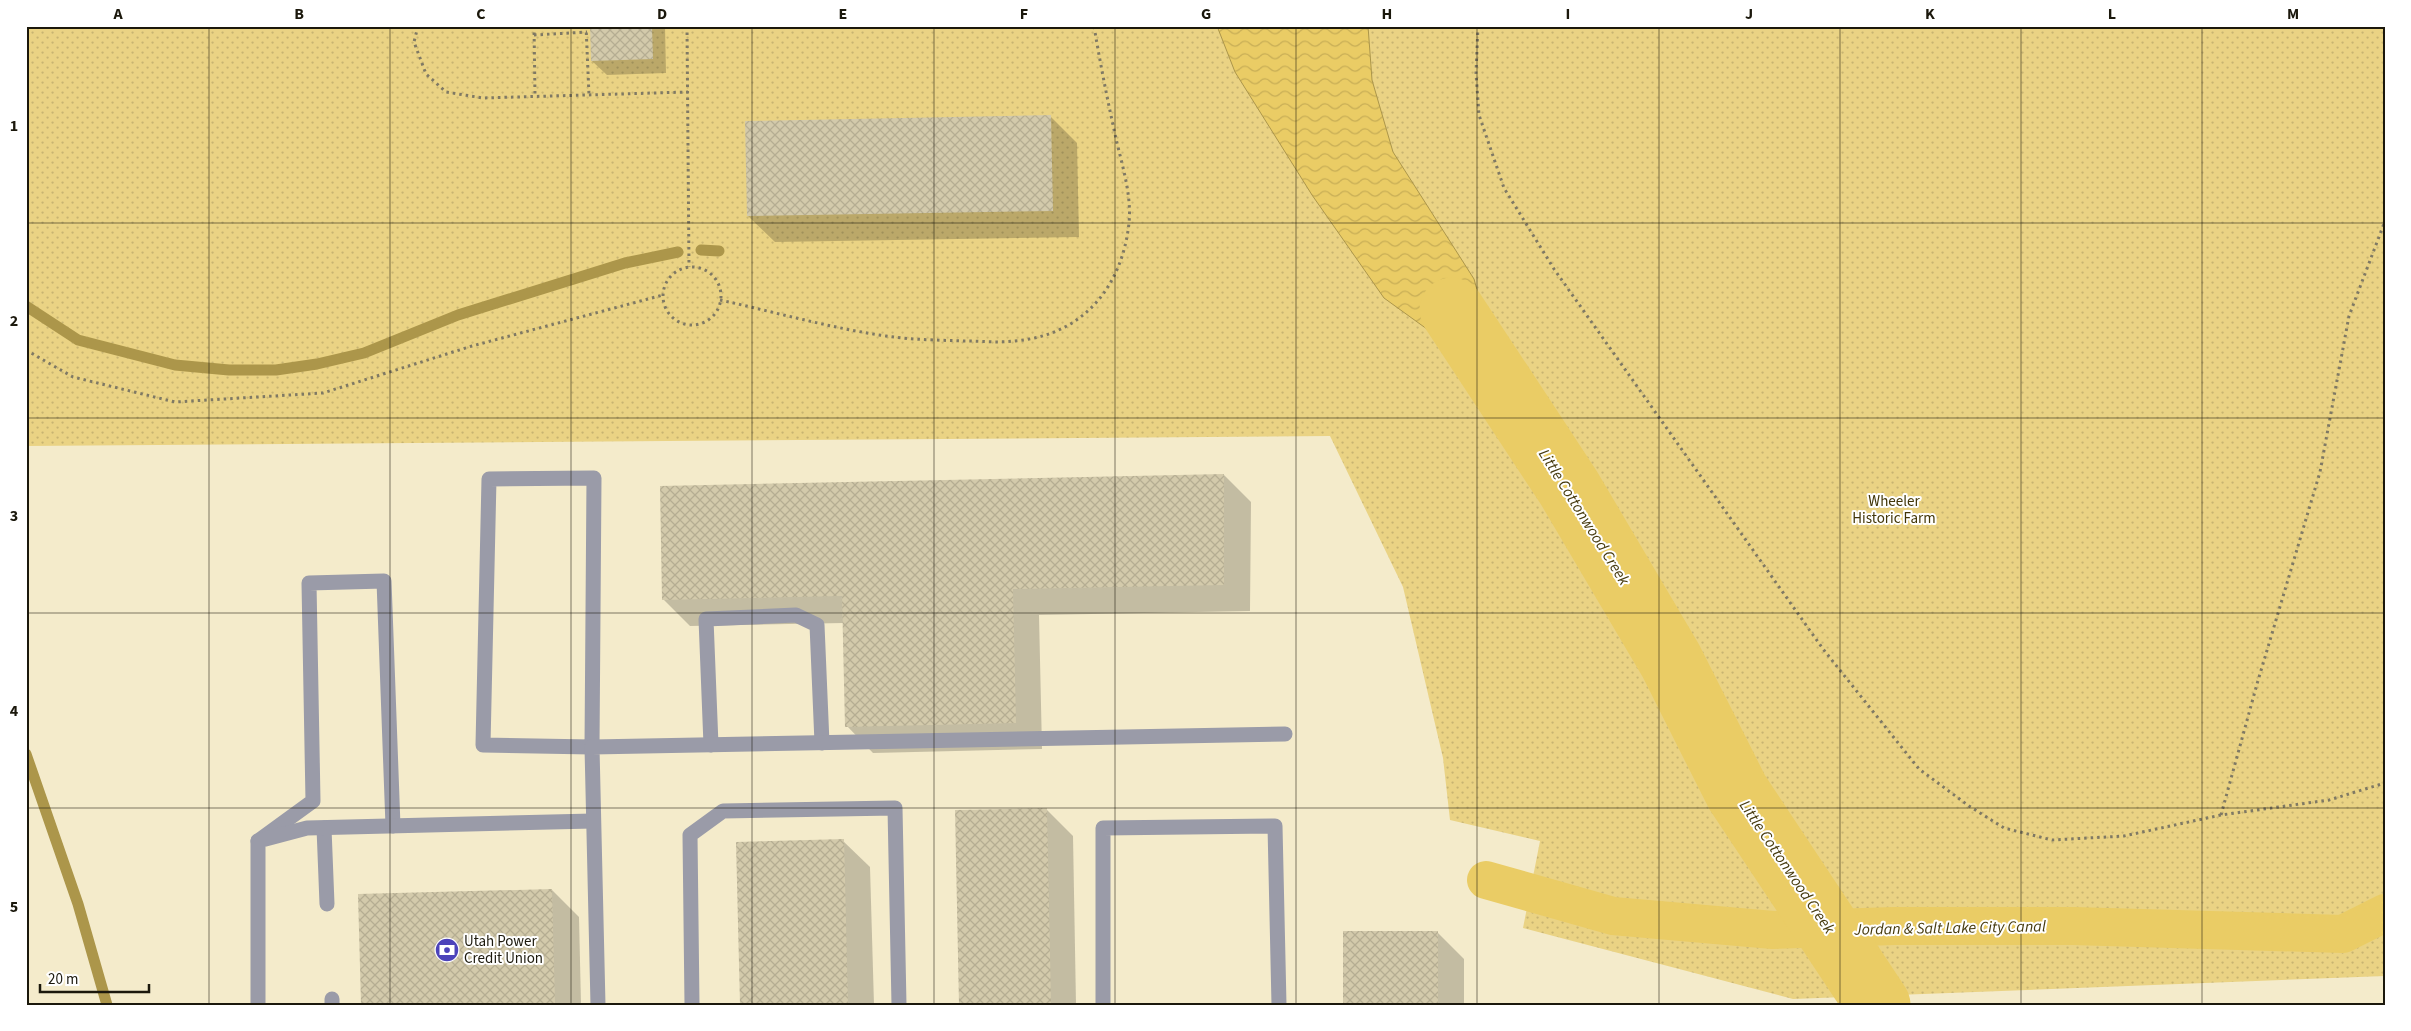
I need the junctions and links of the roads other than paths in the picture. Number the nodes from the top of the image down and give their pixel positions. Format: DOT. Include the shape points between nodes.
graph roads {
  1 [pos="1284,734"];
  2 [pos="822,743"];
  3 [pos="711,745"];
  4 [pos="592,747"];
  5 [pos="593,821"];
  6 [pos="393,826"];
  7 [pos="324,828"];
  8 [pos="258,840"];
  9 [pos="328,904"];
  10 [pos="258,1005"];
  11 [pos="598,1005"];
  12 [pos="692,1005"];
  13 [pos="899,1005"];
  14 [pos="1103,1005"];
  15 [pos="1279,1005"];
  1 -- 2 [label="lane"];
  2 -- 3 [label="lane"];
  2 -- 3 [label="lane" via="817,626 796,615 706,619"];
  3 -- 4 [label="lane"];
  4 -- 4 [label="lane" via="594,478 489,480 483,745"];
  4 -- 5 [label="lane"];
  5 -- 6 [label="lane"];
  5 -- 11 [label="lane"];
  6 -- 7 [label="lane"];
  6 -- 8 [label="lane" via="384,581 310,583 313,801"];
  7 -- 8 [label="lane" via="307,828"];
  7 -- 9 [label="lane"];
  8 -- 10 [label="lane"];
  12 -- 13 [label="lane" via="690,835 723,811 895,808"];
  14 -- 15 [label="lane" via="1103,828 1275,826"];
}
